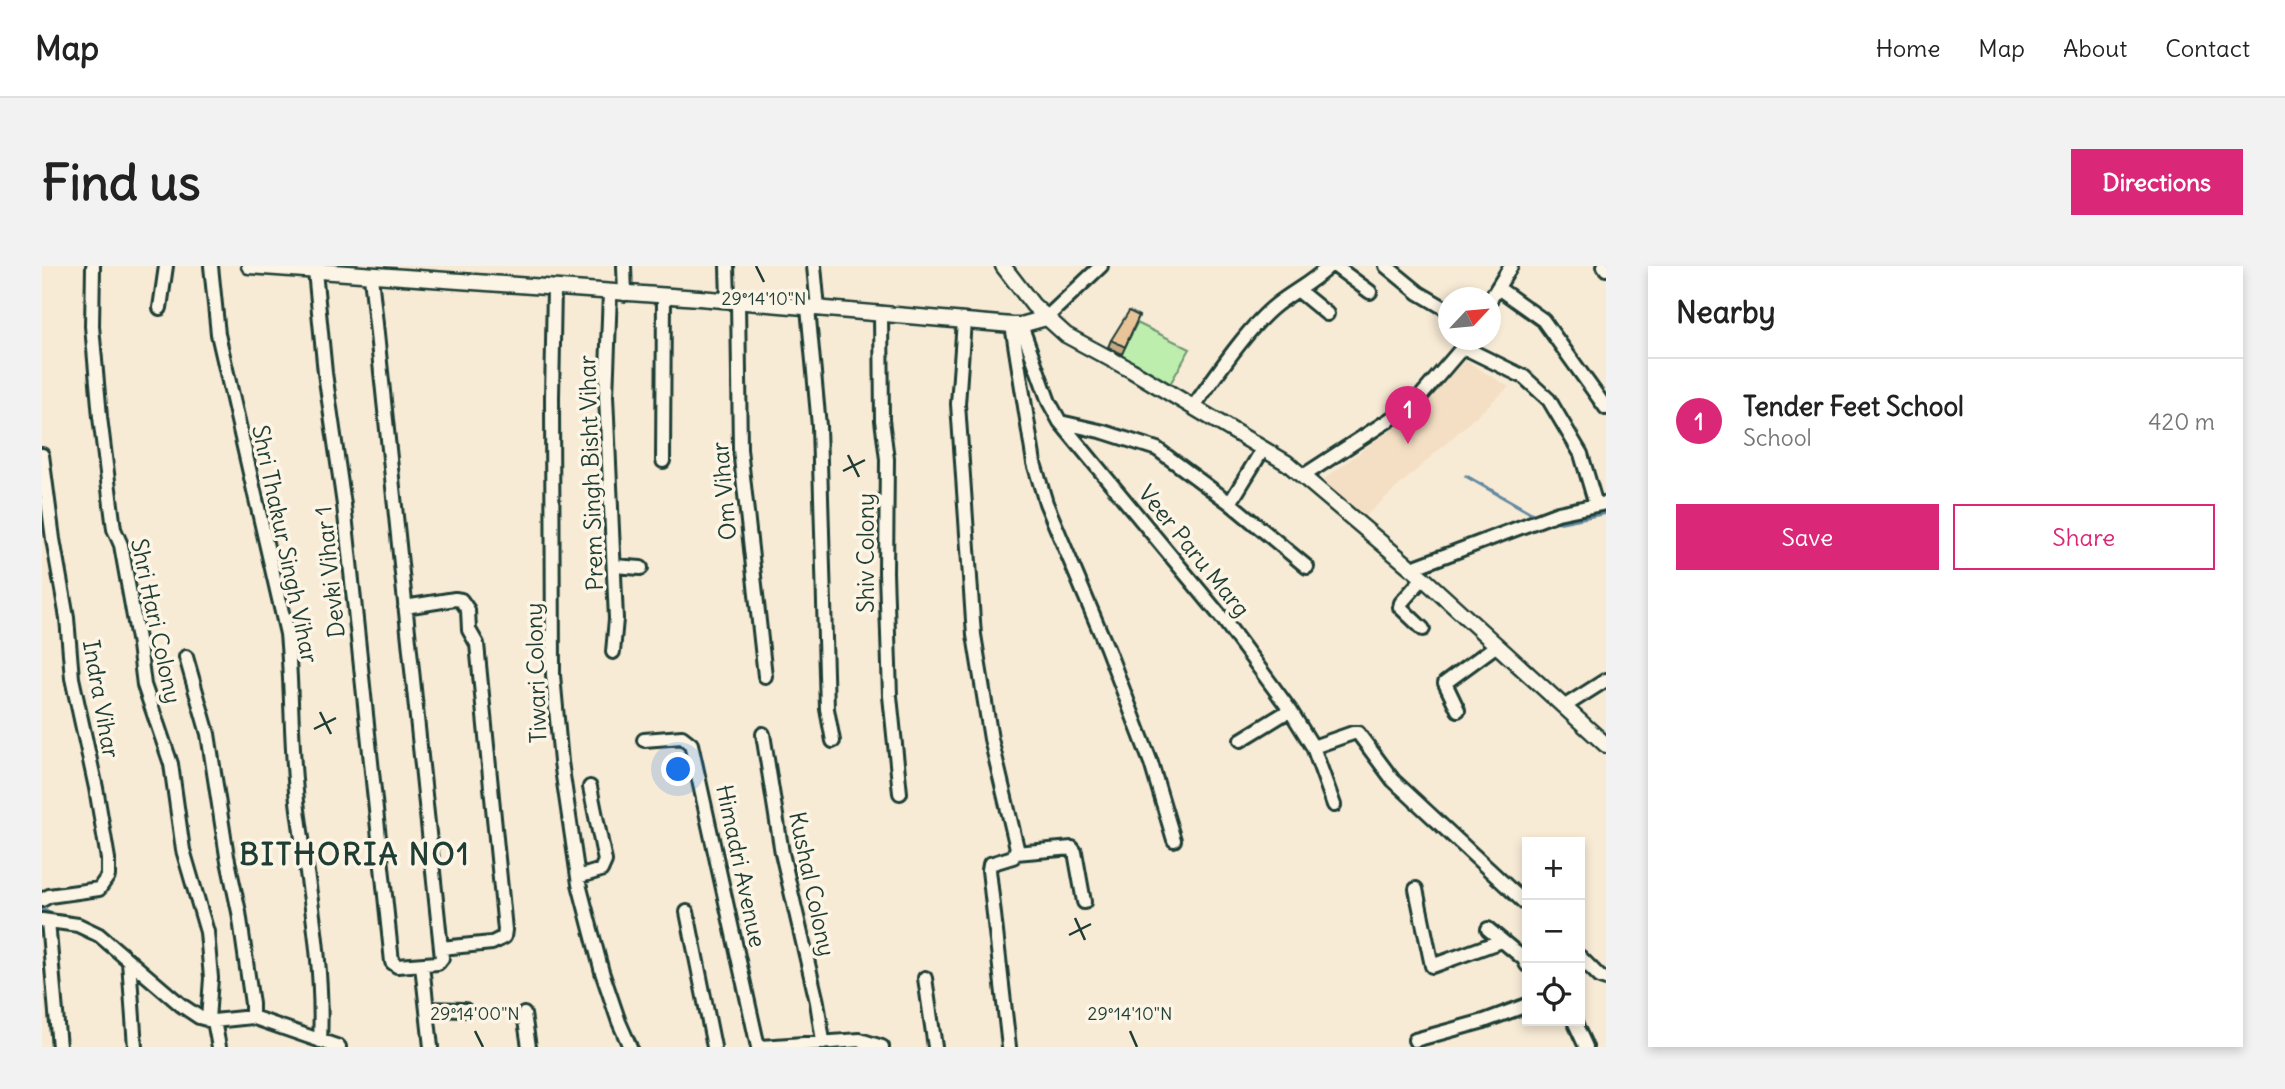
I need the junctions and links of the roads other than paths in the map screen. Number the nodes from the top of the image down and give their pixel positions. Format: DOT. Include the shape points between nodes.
graph roads {
  1 [pos="93,266"];
  2 [pos="166,266"];
  3 [pos="211,266"];
  4 [pos="249,266"];
  5 [pos="624,266"];
  6 [pos="727,266"];
  7 [pos="814,266"];
  8 [pos="1003,266"];
  9 [pos="1101,266"];
  10 [pos="1329,266"];
  11 [pos="1335,266"];
  12 [pos="1387,266"];
  13 [pos="1511,266"];
  14 [pos="296,268"];
  15 [pos="315,271"];
  16 [pos="390,271"];
  17 [pos="371,276"];
  18 [pos="1498,287"];
  19 [pos="554,288"];
  20 [pos="1299,291"];
  21 [pos="1370,292"];
  22 [pos="610,293"];
  23 [pos="625,293"];
  24 [pos="664,295"];
  25 [pos="1501,297"];
  26 [pos="733,301"];
  27 [pos="1438,304"];
  28 [pos="160,308"];
  29 [pos="813,308"];
  30 [pos="881,313"];
  31 [pos="1327,314"];
  32 [pos="1046,318"];
  33 [pos="964,321"];
  34 [pos="1017,325"];
  35 [pos="1459,350"];
  36 [pos="1477,350"];
  37 [pos="1193,407"];
  38 [pos="1606,408"];
  39 [pos="1060,422"];
  40 [pos="1263,449"];
  41 [pos="42,456"];
  42 [pos="663,461"];
  43 [pos="1303,476"];
  44 [pos="1230,503"];
  45 [pos="1601,504"];
  46 [pos="614,566"];
  47 [pos="1307,567"];
  48 [pos="641,568"];
  49 [pos="1417,573"];
  50 [pos="405,607"];
  51 [pos="1423,629"];
  52 [pos="1497,645"];
  53 [pos="613,652"];
  54 [pos="186,657"];
  55 [pos="765,676"];
  56 [pos="1606,680"];
  57 [pos="1565,706"];
  58 [pos="1290,710"];
  59 [pos="1458,710"];
  60 [pos="763,734"];
  61 [pos="644,740"];
  62 [pos="1241,740"];
  63 [pos="833,741"];
  64 [pos="1606,745"];
  65 [pos="1313,747"];
  66 [pos="590,787"];
  67 [pos="900,793"];
  68 [pos="1334,805"];
  69 [pos="1174,840"];
  70 [pos="1016,853"];
  71 [pos="578,877"];
  72 [pos="1416,889"];
  73 [pos="42,900"];
  74 [pos="1522,900"];
  75 [pos="1084,902"];
  76 [pos="687,912"];
  77 [pos="45,921"];
  78 [pos="1488,929"];
  79 [pos="1501,941"];
  80 [pos="441,948"];
  81 [pos="129,961"];
  82 [pos="1585,962"];
  83 [pos="1526,963"];
  84 [pos="422,965"];
  85 [pos="925,978"];
  86 [pos="1606,979"];
  87 [pos="1522,1007"];
  88 [pos="427,1009"];
  89 [pos="465,1010"];
  90 [pos="524,1014"];
  91 [pos="252,1017"];
  92 [pos="211,1021"];
  93 [pos="1576,1026"];
  94 [pos="1415,1040"];
  95 [pos="320,1041"];
  96 [pos="823,1041"];
  97 [pos="58,1047"];
  98 [pos="135,1047"];
  99 [pos="219,1047"];
  100 [pos="339,1047"];
  101 [pos="431,1047"];
  102 [pos="529,1047"];
  103 [pos="630,1047"];
  104 [pos="714,1047"];
  105 [pos="762,1047"];
  106 [pos="882,1047"];
  107 [pos="935,1047"];
  108 [pos="1009,1047"];
  109 [pos="1586,1047"];
  1 -- 92 [label="street, Shri Hari Colony" via="92,326 114,529 144,685 171,764 183,850 206,932"];
  2 -- 28 [label="street"];
  3 -- 95 [label="street, Shri Thakur Singh Vihar" via="218,334 287,634 293,767 309,876"];
  4 -- 14 [label="street"];
  5 -- 23 [label="street"];
  6 -- 26 [label="street, Om Vihar"];
  7 -- 29 [label="street"];
  8 -- 32 [label="street"];
  9 -- 32 [label="street"];
  10 -- 20 [label="street"];
  11 -- 21 [label="street"];
  12 -- 27 [label="street"];
  13 -- 18 [label="street"];
  14 -- 15 [label="street"];
  15 -- 17 [label="street"];
  15 -- 84 [label="street, Devki Vihar 1" via="393,962 397,966"];
  16 -- 17 [label="street"];
  16 -- 19 [label="street"];
  17 -- 50 [label="street"];
  19 -- 22 [label="street"];
  19 -- 71 [label="street, Tiwari Colony" via="553,675"];
  20 -- 31 [label="street"];
  20 -- 37 [label="street" via="1275,306 1254,328"];
  22 -- 23 [label="street"];
  22 -- 46 [label="street, Prem Singh Bisht Vihar" via="606,396"];
  23 -- 24 [label="street"];
  24 -- 26 [label="street"];
  24 -- 42 [label="street"];
  25 -- 38 [label="street" via="1543,320"];
  26 -- 29 [label="street"];
  26 -- 55 [label="street, Om Vihar" via="740,450"];
  29 -- 30 [label="street"];
  29 -- 63 [label="street" via="827,709"];
  30 -- 33 [label="street"];
  30 -- 67 [label="street, Shiv Colony" via="890,696"];
  32 -- 34 [label="street"];
  32 -- 37 [label="street" via="1066,335"];
  33 -- 34 [label="street"];
  33 -- 70 [label="street" via="958,404 974,635"];
  34 -- 39 [label="street, Veer Paru Marg"];
  34 -- 69 [label="street" via="1034,463 1046,503 1151,763"];
  35 -- 43 [label="street" via="1415,403"];
  36 -- 45 [label="street" via="1524,377 1549,400 1581,454"];
  37 -- 40 [label="street"];
  39 -- 44 [label="street" via="1157,449"];
  39 -- 58 [label="street, Veer Paru Marg" via="1223,619"];
  40 -- 43 [label="street"];
  40 -- 44 [label="street"];
  41 -- 73 [label="street, Indra Vihar" via="72,678 108,859 108,876 99,889"];
  43 -- 49 [label="street"];
  44 -- 47 [label="street"];
  45 -- 49 [label="street" via="1549,516"];
  46 -- 48 [label="street"];
  46 -- 53 [label="street, Prem Singh Bisht Vihar"];
  49 -- 51 [label="street" via="1400,607"];
  49 -- 52 [label="street"];
  50 -- 80 [label="street"];
  50 -- 80 [label="street" via="461,600 477,644 505,930 504,937 492,943"];
  52 -- 57 [label="street"];
  52 -- 59 [label="street" via="1445,683"];
  54 -- 91 [label="street" via="208,734"];
  56 -- 57 [label="street"];
  57 -- 64 [label="street"];
  58 -- 62 [label="street"];
  58 -- 65 [label="street, Veer Paru Marg"];
  60 -- 96 [label="street, Kushal Colony" via="782,853"];
  61 -- 105 [label="street, Himadri Avenue" via="682,737 691,744"];
  65 -- 68 [label="street, Veer Paru Marg"];
  65 -- 74 [label="street" via="1358,733 1393,780"];
  66 -- 71 [label="street" via="605,861 601,870"];
  70 -- 75 [label="street" via="1072,848"];
  70 -- 108 [label="street" via="993,862 989,870"];
  71 -- 103 [label="street, Tiwari Colony" via="602,972"];
  72 -- 79 [label="street" via="1432,966"];
  76 -- 104 [label="street"];
  77 -- 81 [label="street" via="89,930"];
  77 -- 97 [label="street"];
  78 -- 79 [label="street"];
  79 -- 83 [label="street"];
  80 -- 84 [label="street" via="441,961"];
  81 -- 92 [label="street" via="181,1005"];
  81 -- 98 [label="street"];
  82 -- 86 [label="street"];
  84 -- 88 [label="street"];
  85 -- 107 [label="street"];
  87 -- 94 [label="street"];
  88 -- 89 [label="street"];
  88 -- 101 [label="street"];
  90 -- 102 [label="street"];
  91 -- 92 [label="street"];
  91 -- 95 [label="street"];
  92 -- 99 [label="street, Shri Hari Colony"];
  93 -- 109 [label="street"];
  95 -- 100 [label="street"];
  96 -- 105 [label="street"];
  96 -- 106 [label="street" via="860,1040"];
}
